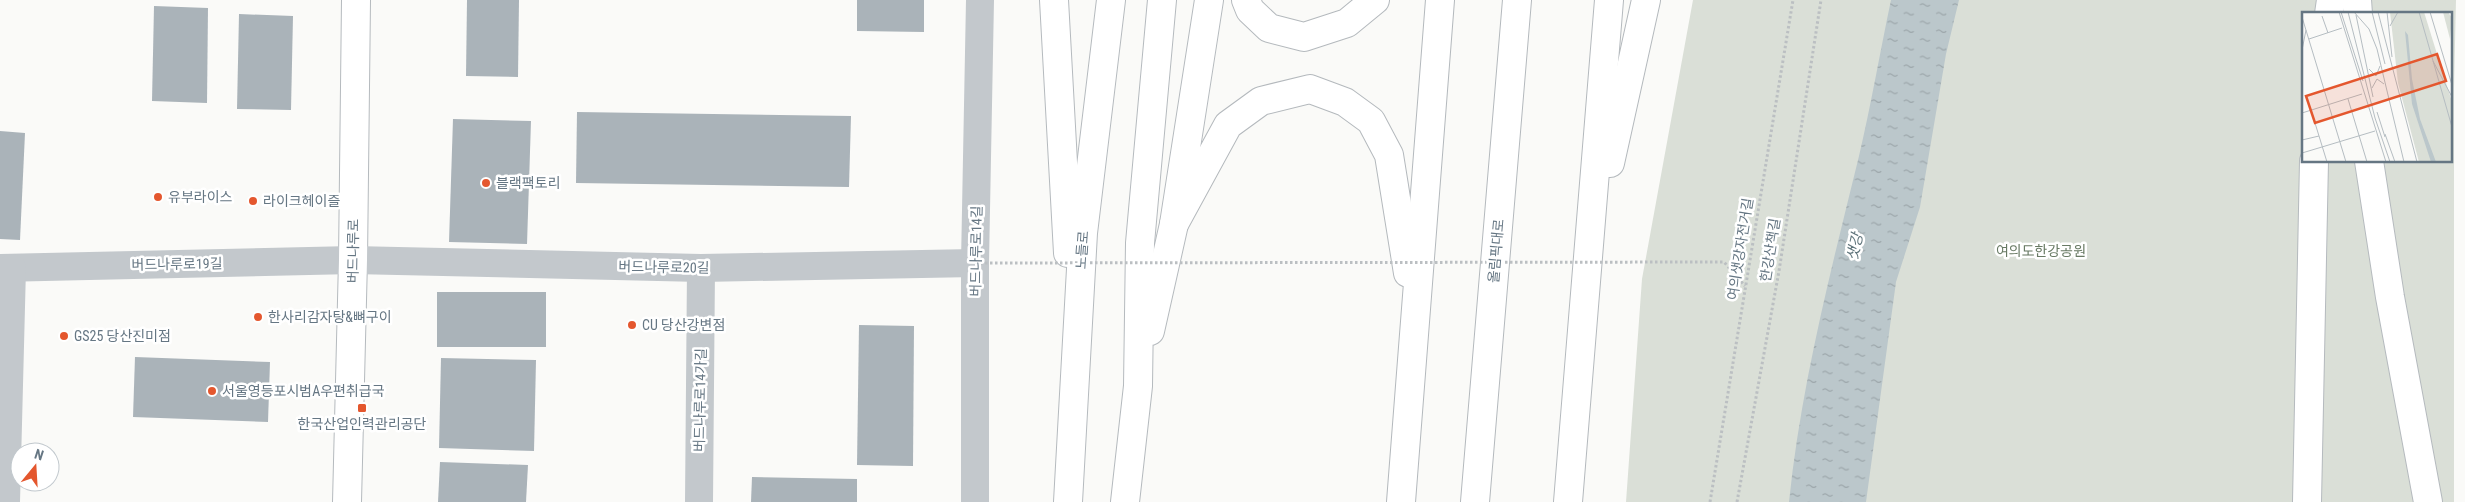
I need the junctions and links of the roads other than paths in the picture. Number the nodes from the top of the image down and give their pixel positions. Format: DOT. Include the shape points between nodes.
graph roads {
  1 [pos="356,0"];
  2 [pos="980,0"];
  3 [pos="1054,0"];
  4 [pos="1111,0"];
  5 [pos="1162,0"];
  6 [pos="1209,0"];
  7 [pos="1246,0"];
  8 [pos="1375,0"];
  9 [pos="1440,0"];
  10 [pos="1517,0"];
  11 [pos="1610,0"];
  12 [pos="1646,0"];
  13 [pos="2314,162"];
  14 [pos="2369,162"];
  15 [pos="1174,224"];
  16 [pos="353,260"];
  17 [pos="975,263"];
  18 [pos="6,268"];
  19 [pos="701,268"];
  20 [pos="1587,269"];
  21 [pos="1415,317"];
  22 [pos="1074,374"];
  23 [pos="1138,386"];
  24 [pos="6,502"];
  25 [pos="347,502"];
  26 [pos="699,502"];
  27 [pos="975,502"];
  28 [pos="1068,502"];
  29 [pos="1126,502"];
  30 [pos="1401,502"];
  31 [pos="1475,502"];
  32 [pos="1568,502"];
  33 [pos="2307,502"];
  34 [pos="2428,502"];
  1 -- 16 [label="main road, 버드나루로"];
  2 -- 17 [label="street, 버드나루로14길"];
  3 -- 22 [label="main road"];
  4 -- 22 [label="main road, 노들로" via="1083,233"];
  5 -- 23 [label="main road" via="1140,242"];
  6 -- 15 [label="main road"];
  7 -- 8 [label="main road" via="1250,10 1269,28 1304,37 1347,23"];
  9 -- 21 [label="main road"];
  10 -- 31 [label="main road, 올림픽대로"];
  11 -- 20 [label="main road"];
  12 -- 20 [label="main road"];
  13 -- 33 [label="main road"];
  14 -- 34 [label="main road"];
  15 -- 21 [label="main road" via="1228,125 1261,101 1310,89 1345,102 1371,121 1389,155"];
  15 -- 23 [label="main road"];
  16 -- 18 [label="street, 버드나루로19길"];
  16 -- 19 [label="street, 버드나루로20길"];
  16 -- 25 [label="main road, 버드나루로"];
  17 -- 19 [label="street, 버드나루로20길"];
  17 -- 27 [label="street, 버드나루로14길"];
  18 -- 24 [label="street"];
  19 -- 26 [label="street, 버드나루로14가길"];
  20 -- 32 [label="main road"];
  21 -- 30 [label="main road"];
  22 -- 28 [label="main road, 노들로"];
  23 -- 29 [label="main road"];
}
